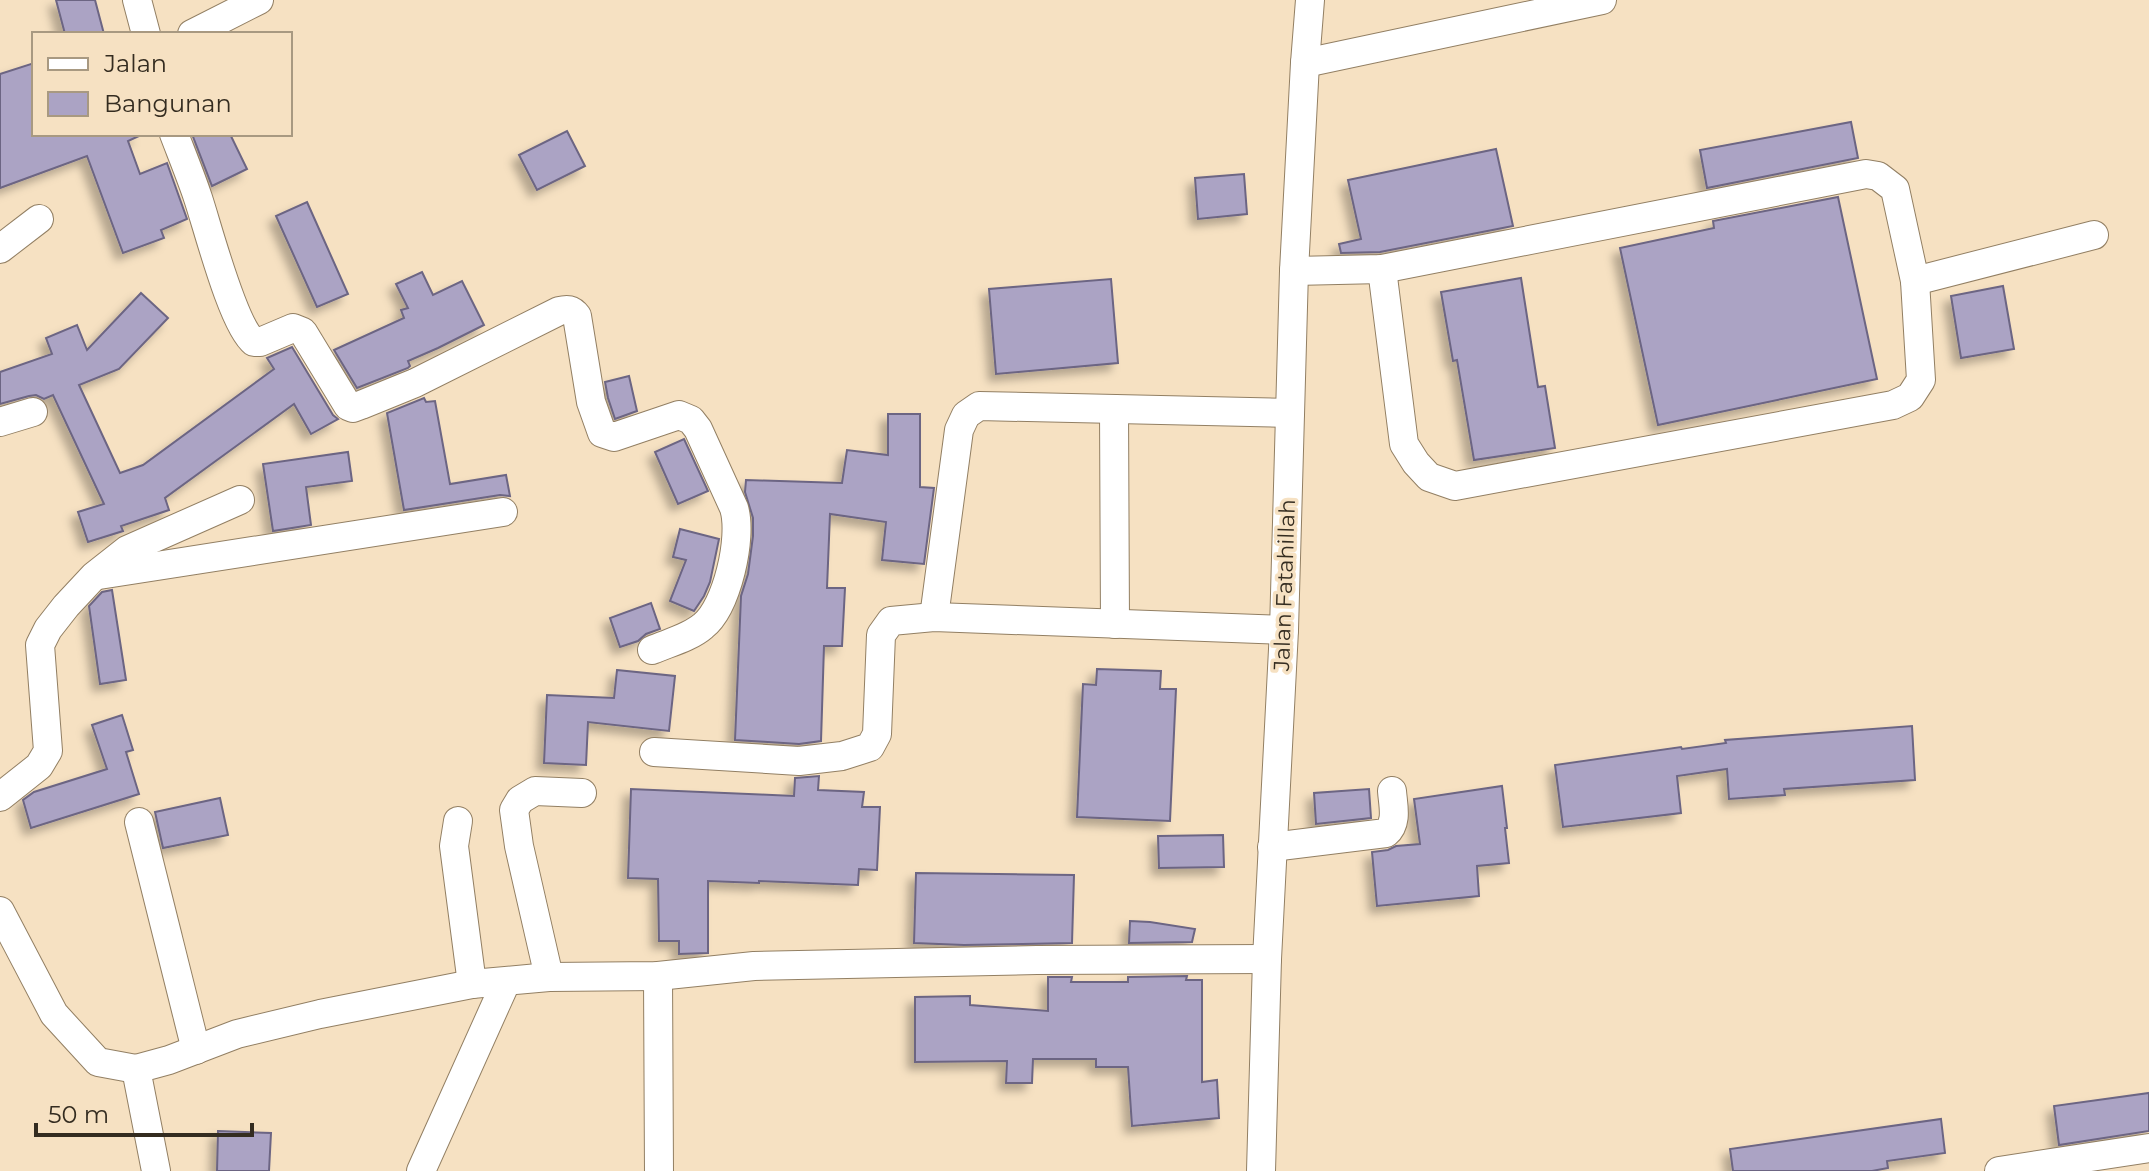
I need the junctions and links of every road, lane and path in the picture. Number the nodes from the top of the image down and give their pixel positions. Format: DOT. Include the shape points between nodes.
graph roads {
  1 [pos="137,0"];
  2 [pos="259,0"];
  3 [pos="1310,0"];
  4 [pos="1602,0"];
  5 [pos="145,32"];
  6 [pos="196,32"];
  7 [pos="1305,63"];
  8 [pos="175,136"];
  9 [pos="39,219"];
  10 [pos="2094,235"];
  11 [pos="0,249"];
  12 [pos="1382,269"];
  13 [pos="1294,271"];
  14 [pos="1915,281"];
  15 [pos="1114,409"];
  16 [pos="33,412"];
  17 [pos="1290,413"];
  18 [pos="0,422"];
  19 [pos="240,500"];
  20 [pos="503,512"];
  21 [pos="94,576"];
  22 [pos="934,617"];
  23 [pos="1115,624"];
  24 [pos="1284,630"];
  25 [pos="652,650"];
  26 [pos="654,752"];
  27 [pos="1392,791"];
  28 [pos="582,793"];
  29 [pos="0,797"];
  30 [pos="458,821"];
  31 [pos="139,822"];
  32 [pos="1272,847"];
  33 [pos="0,911"];
  34 [pos="1267,959"];
  35 [pos="658,976"];
  36 [pos="549,977"];
  37 [pos="506,982"];
  38 [pos="472,984"];
  39 [pos="196,1050"];
  40 [pos="136,1069"];
  41 [pos="2149,1148"];
  42 [pos="156,1171"];
  43 [pos="421,1171"];
  44 [pos="659,1171"];
  45 [pos="1261,1171"];
  46 [pos="1999,1171"];
  1 -- 5 [label="street"];
  2 -- 6 [label="street"];
  3 -- 7 [label="street, Jalan Fatahillah"];
  4 -- 7 [label="street"];
  7 -- 13 [label="street, Jalan Fatahillah"];
  8 -- 25 [label="street" via="247,335 260,342 293,328 303,332 348,406 415,383 568,310 577,316 591,402 602,433 614,437 679,415 691,420 734,508 733,563 720,603 703,627"];
  9 -- 11 [label="street"];
  10 -- 14 [label="street"];
  12 -- 13 [label="street"];
  12 -- 14 [label="street" via="1866,174 1895,189"];
  12 -- 14 [label="street" via="1404,444 1429,477 1455,486 1893,405 1910,397 1921,380"];
  13 -- 17 [label="street, Jalan Fatahillah"];
  15 -- 17 [label="street"];
  15 -- 22 [label="street" via="979,406 966,415 959,430"];
  15 -- 23 [label="street"];
  16 -- 18 [label="street"];
  17 -- 24 [label="street, Jalan Fatahillah"];
  19 -- 21 [label="street" via="127,550"];
  20 -- 21 [label="street"];
  21 -- 29 [label="street" via="40,645 48,751 39,766"];
  22 -- 23 [label="street"];
  22 -- 26 [label="street" via="891,621 881,635 877,734 870,747 799,761"];
  23 -- 24 [label="street"];
  24 -- 32 [label="street, Jalan Fatahillah"];
  27 -- 32 [label="street" via="1394,823 1386,833"];
  28 -- 36 [label="street" via="535,791 514,810"];
  30 -- 38 [label="street" via="454,846"];
  31 -- 39 [label="street"];
  32 -- 34 [label="street, Jalan Fatahillah"];
  33 -- 40 [label="street" via="54,1014 98,1062"];
  34 -- 35 [label="street" via="754,966"];
  34 -- 45 [label="street, Jalan Fatahillah"];
  35 -- 36 [label="street"];
  35 -- 44 [label="street"];
  36 -- 37 [label="street"];
  37 -- 38 [label="street"];
  37 -- 43 [label="street"];
  38 -- 39 [label="street" via="292,1020"];
  39 -- 40 [label="street"];
  40 -- 42 [label="street"];
  41 -- 46 [label="street"];
}
